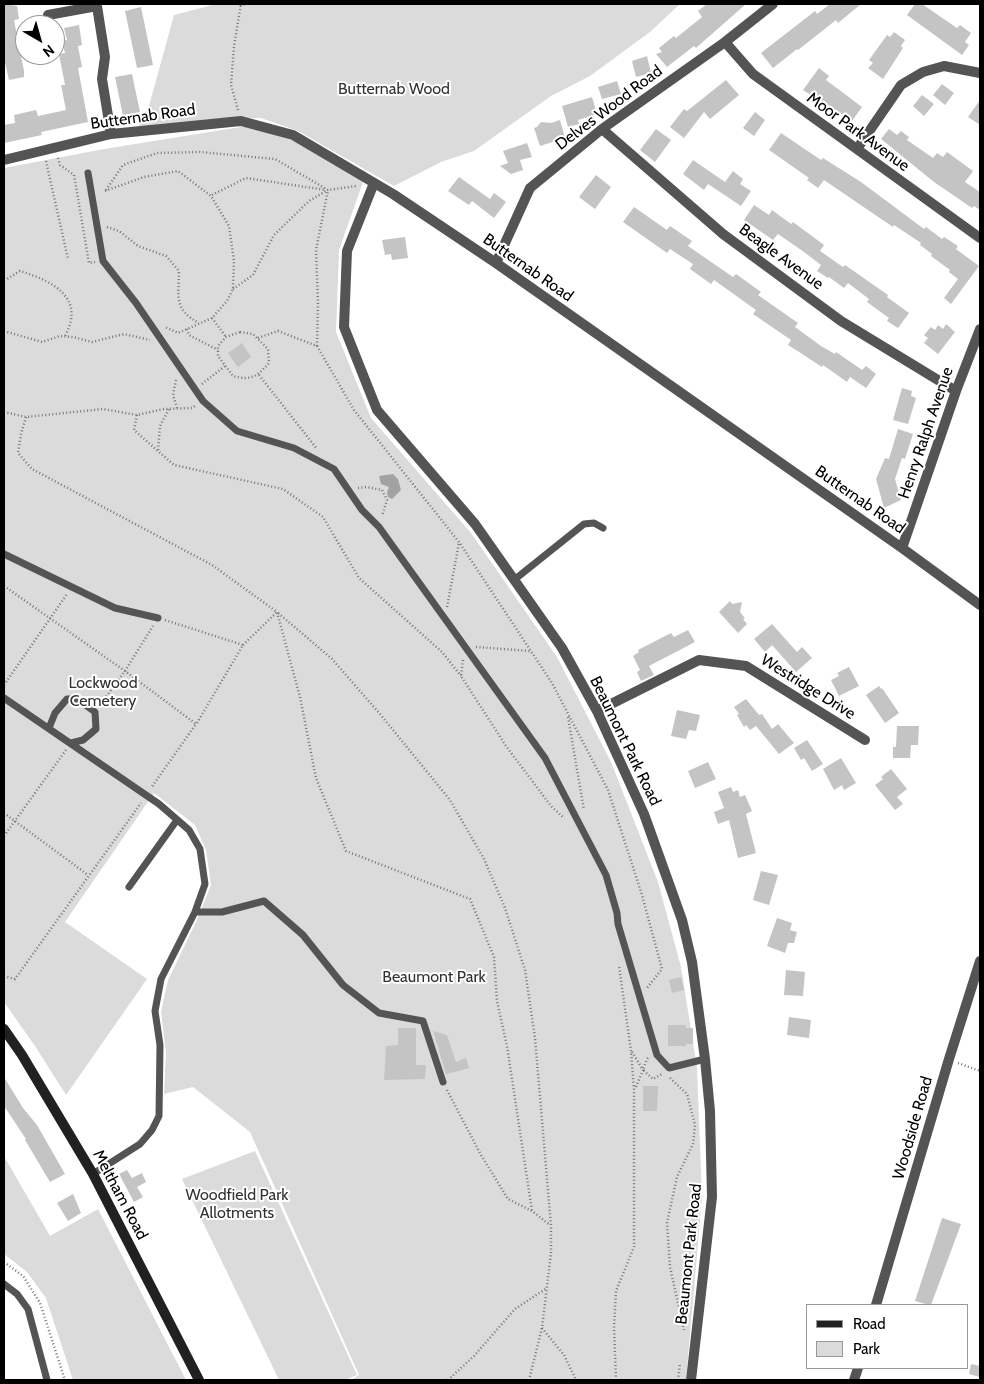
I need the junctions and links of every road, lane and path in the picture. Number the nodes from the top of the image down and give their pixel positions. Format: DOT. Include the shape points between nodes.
graph roads {
  1 [pos="246,4"];
  2 [pos="773,4"];
  3 [pos="240,5"];
  4 [pos="48,15"];
  5 [pos="725,42"];
  6 [pos="980,71"];
  7 [pos="241,121"];
  8 [pos="602,129"];
  9 [pos="111,134"];
  10 [pos="56,147"];
  11 [pos="856,149"];
  12 [pos="43,150"];
  13 [pos="4,160"];
  14 [pos="88,172"];
  15 [pos="374,183"];
  16 [pos="328,190"];
  17 [pos="212,196"];
  18 [pos="97,224"];
  19 [pos="980,238"];
  20 [pos="68,259"];
  21 [pos="89,263"];
  22 [pos="496,263"];
  23 [pos="4,278"];
  24 [pos="232,289"];
  25 [pos="212,318"];
  26 [pos="147,320"];
  27 [pos="199,323"];
  28 [pos="187,329"];
  29 [pos="980,329"];
  30 [pos="4,331"];
  31 [pos="65,336"];
  32 [pos="226,336"];
  33 [pos="258,338"];
  34 [pos="163,343"];
  35 [pos="317,346"];
  36 [pos="218,350"];
  37 [pos="179,366"];
  38 [pos="225,366"];
  39 [pos="259,375"];
  40 [pos="195,390"];
  41 [pos="956,391"];
  42 [pos="203,401"];
  43 [pos="176,408"];
  44 [pos="168,409"];
  45 [pos="4,412"];
  46 [pos="137,415"];
  47 [pos="26,417"];
  48 [pos="158,451"];
  49 [pos="334,469"];
  50 [pos="349,489"];
  51 [pos="379,527"];
  52 [pos="603,528"];
  53 [pos="459,542"];
  54 [pos="902,548"];
  55 [pos="4,554"];
  56 [pos="514,580"];
  57 [pos="72,586"];
  58 [pos="980,605"];
  59 [pos="277,612"];
  60 [pos="158,618"];
  61 [pos="445,621"];
  62 [pos="243,644"];
  63 [pos="465,646"];
  64 [pos="531,651"];
  65 [pos="462,676"];
  66 [pos="4,685"];
  67 [pos="4,698"];
  68 [pos="597,711"];
  69 [pos="95,712"];
  70 [pos="568,713"];
  71 [pos="196,724"];
  72 [pos="49,728"];
  73 [pos="865,740"];
  74 [pos="71,743"];
  75 [pos="584,811"];
  76 [pos="4,813"];
  77 [pos="177,820"];
  78 [pos="14,821"];
  79 [pos="570,823"];
  80 [pos="4,836"];
  81 [pos="88,875"];
  82 [pos="129,887"];
  83 [pos="195,912"];
  84 [pos="618,959"];
  85 [pos="980,961"];
  86 [pos="640,997"];
  87 [pos="4,1029"];
  88 [pos="631,1051"];
  89 [pos="657,1055"];
  90 [pos="705,1059"];
  91 [pos="949,1059"];
  92 [pos="644,1070"];
  93 [pos="980,1071"];
  94 [pos="443,1082"];
  95 [pos="634,1090"];
  96 [pos="93,1174"];
  97 [pos="532,1212"];
  98 [pos="551,1226"];
  99 [pos="4,1284"];
  100 [pos="547,1288"];
  101 [pos="876,1304"];
  102 [pos="542,1328"];
  103 [pos="685,1334"];
  104 [pos="681,1356"];
  105 [pos="47,1380"];
  106 [pos="199,1380"];
  107 [pos="448,1380"];
  108 [pos="529,1380"];
  109 [pos="576,1380"];
  110 [pos="616,1380"];
  111 [pos="678,1380"];
  112 [pos="691,1380"];
  1 -- 3 [label="path"];
  2 -- 5 [label="street, Delves Wood Road"];
  3 -- 7 [label="path" via="231,85"];
  4 -- 9 [label="street" via="97,6 105,57 102,79"];
  5 -- 8 [label="street, Delves Wood Road"];
  5 -- 11 [label="street, Moor Park Avenue" via="753,74"];
  6 -- 11 [label="street" via="944,66 922,72 901,85"];
  7 -- 9 [label="street, Butternab Road"];
  7 -- 15 [label="street, Butternab Road" via="293,136"];
  8 -- 22 [label="street, Delves Wood Road" via="530,188"];
  8 -- 41 [label="street, Beagle Avenue" via="723,234 841,321"];
  9 -- 10 [label="street, Butternab Road"];
  10 -- 12 [label="street, Butternab Road"];
  10 -- 21 [label="path" via="60,165 74,175"];
  11 -- 19 [label="street, Moor Park Avenue"];
  12 -- 13 [label="street, Butternab Road"];
  12 -- 20 [label="path"];
  14 -- 18 [label="lane"];
  15 -- 16 [label="path"];
  15 -- 22 [label="street, Butternab Road"];
  15 -- 56 [label="street, Beaumont Park Road" via="347,251 344,327 377,410 474,524"];
  16 -- 17 [label="path" via="246,178"];
  16 -- 17 [label="path" via="275,159 200,152 157,153 123,165 105,191 144,177 178,171"];
  16 -- 24 [label="path" via="309,201 274,235 253,275"];
  16 -- 35 [label="path" via="316,250"];
  17 -- 24 [label="path" via="229,226 234,261"];
  18 -- 26 [label="lane" via="103,261"];
  18 -- 27 [label="path" via="119,231 138,246 166,256 180,271 178,304 187,316"];
  22 -- 54 [label="street, Butternab Road"];
  23 -- 31 [label="path" via="20,271 44,279 64,293 72,310"];
  24 -- 25 [label="path" via="227,301"];
  25 -- 27 [label="path"];
  25 -- 32 [label="path"];
  26 -- 28 [label="path" via="178,333"];
  26 -- 34 [label="lane"];
  27 -- 28 [label="path"];
  28 -- 36 [label="path" via="190,335"];
  29 -- 41 [label="street, Henry Ralph Avenue"];
  30 -- 31 [label="path" via="42,342"];
  31 -- 34 [label="path" via="92,342 124,334"];
  32 -- 33 [label="path" via="240,332"];
  32 -- 36 [label="path"];
  33 -- 35 [label="path" via="278,331"];
  33 -- 39 [label="path" via="268,349 269,363"];
  34 -- 37 [label="lane"];
  35 -- 53 [label="path" via="354,410"];
  36 -- 38 [label="path"];
  37 -- 40 [label="lane"];
  37 -- 43 [label="path" via="174,395"];
  38 -- 39 [label="path" via="233,376"];
  38 -- 40 [label="path"];
  39 -- 49 [label="path"];
  40 -- 42 [label="lane"];
  41 -- 54 [label="street, Henry Ralph Avenue"];
  42 -- 43 [label="path" via="192,408"];
  42 -- 49 [label="lane" via="237,431 294,448"];
  43 -- 44 [label="path"];
  44 -- 46 [label="path"];
  44 -- 48 [label="path" via="160,426"];
  45 -- 47 [label="path"];
  46 -- 47 [label="path" via="104,409"];
  46 -- 48 [label="path" via="134,430"];
  47 -- 59 [label="path" via="18,453 32,469 212,565"];
  48 -- 65 [label="path" via="174,465 283,489 323,516 359,578 442,652"];
  49 -- 50 [label="lane"];
  50 -- 51 [label="lane" via="362,510"];
  50 -- 51 [label="path" via="367,487 382,490 387,500"];
  51 -- 61 [label="lane"];
  52 -- 56 [label="lane" via="594,523 584,524"];
  53 -- 61 [label="path"];
  53 -- 64 [label="path"];
  54 -- 58 [label="street, Butternab Road"];
  55 -- 57 [label="lane"];
  56 -- 68 [label="street, Beaumont Park Road" via="562,648"];
  57 -- 60 [label="lane" via="114,608"];
  57 -- 66 [label="path"];
  59 -- 62 [label="path"];
  59 -- 97 [label="path" via="300,697 316,778 346,851 470,899 494,957 496,1001 507,1046"];
  59 -- 98 [label="path" via="332,658 450,800 505,908 525,970 535,1038"];
  60 -- 62 [label="path"];
  60 -- 69 [label="path"];
  61 -- 63 [label="lane"];
  62 -- 71 [label="path"];
  63 -- 64 [label="path"];
  63 -- 65 [label="path"];
  63 -- 86 [label="lane" via="545,758 606,875"];
  64 -- 70 [label="path"];
  65 -- 79 [label="path" via="506,746 551,806"];
  67 -- 72 [label="lane"];
  68 -- 73 [label="street, Westridge Drive" via="699,660 746,666"];
  68 -- 90 [label="street, Beaumont Park Road" via="644,814 682,920 692,962"];
  69 -- 72 [label="lane" via="77,700 67,700 55,713"];
  69 -- 74 [label="lane" via="96,729 83,740"];
  70 -- 75 [label="path"];
  70 -- 86 [label="path" via="608,790 662,969"];
  72 -- 74 [label="lane"];
  74 -- 77 [label="lane"];
  74 -- 78 [label="path"];
  76 -- 78 [label="path"];
  77 -- 82 [label="lane"];
  77 -- 83 [label="lane" via="189,830 200,849 205,884"];
  78 -- 80 [label="path"];
  78 -- 81 [label="path"];
  83 -- 94 [label="lane" via="222,912 264,901 303,935 343,985 379,1013 423,1021"];
  83 -- 96 [label="lane" via="159,987 155,1011 160,1045 158,1116 152,1130 140,1144"];
  84 -- 88 [label="path"];
  85 -- 91 [label="street, Woodside Road"];
  86 -- 89 [label="lane"];
  87 -- 96 [label="main road, Meltham Road"];
  88 -- 92 [label="path"];
  88 -- 95 [label="path"];
  89 -- 90 [label="lane" via="669,1068"];
  89 -- 92 [label="path" via="646,1059"];
  90 -- 112 [label="street, Beaumont Park Road" via="712,1197"];
  91 -- 93 [label="path"];
  91 -- 101 [label="street, Woodside Road"];
  92 -- 95 [label="path"];
  92 -- 103 [label="path" via="653,1079 665,1073 687,1094 695,1125 694,1144 677,1177 667,1223 670,1267"];
  94 -- 97 [label="path" via="508,1199"];
  95 -- 110 [label="path" via="634,1247 616,1291"];
  96 -- 106 [label="main road, Meltham Road"];
  97 -- 98 [label="path"];
  98 -- 100 [label="path"];
  99 -- 105 [label="lane" via="28,1309"];
  100 -- 102 [label="path"];
  100 -- 107 [label="path" via="516,1309"];
  102 -- 108 [label="path"];
  102 -- 109 [label="path" via="564,1355"];
  104 -- 111 [label="path"];
}
